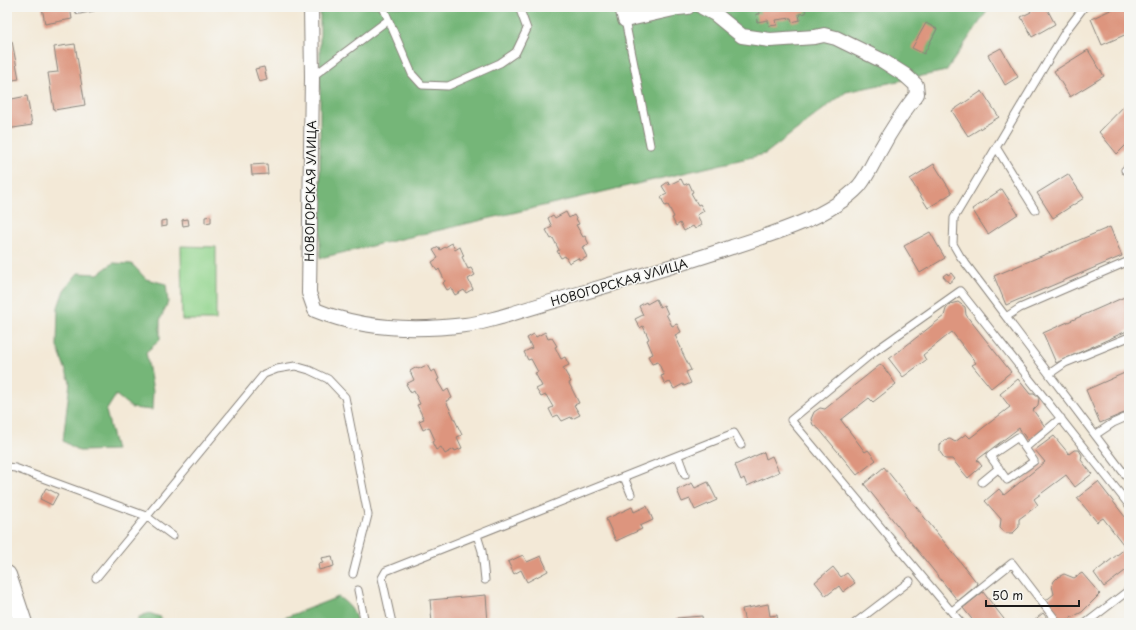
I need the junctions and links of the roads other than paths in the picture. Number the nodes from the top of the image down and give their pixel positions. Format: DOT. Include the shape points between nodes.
graph roads {
  1 [pos="78,7"];
  2 [pos="93,7"];
  3 [pos="311,7"];
  4 [pos="383,7"];
  5 [pos="519,7"];
  6 [pos="688,7"];
  7 [pos="702,7"];
  8 [pos="1084,7"];
  9 [pos="623,14"];
  10 [pos="388,20"];
  11 [pos="312,77"];
  12 [pos="650,146"];
  13 [pos="996,147"];
  14 [pos="1035,210"];
  15 [pos="1129,261"];
  16 [pos="1006,317"];
  17 [pos="1129,337"];
  18 [pos="1049,374"];
  19 [pos="1129,416"];
  20 [pos="1061,418"];
  21 [pos="1095,435"];
  22 [pos="741,445"];
  23 [pos="1025,448"];
  24 [pos="678,456"];
  25 [pos="7,467"];
  26 [pos="999,468"];
  27 [pos="686,475"];
  28 [pos="624,477"];
  29 [pos="1129,480"];
  30 [pos="982,482"];
  31 [pos="631,494"];
  32 [pos="1129,505"];
  33 [pos="146,516"];
  34 [pos="477,535"];
  35 [pos="173,536"];
  36 [pos="353,574"];
  37 [pos="7,576"];
  38 [pos="96,578"];
  39 [pos="484,580"];
  40 [pos="910,581"];
  41 [pos="358,590"];
  42 [pos="1129,590"];
  43 [pos="952,611"];
  44 [pos="23,623"];
  45 [pos="365,623"];
  46 [pos="392,623"];
  47 [pos="856,623"];
  48 [pos="961,623"];
  49 [pos="1058,623"];
  50 [pos="1086,623"];
  1 -- 2 [label="lane" via="79,10"];
  3 -- 11 [label="street, НОВОГОРСКАЯ УЛИЦА"];
  4 -- 10 [label="lane"];
  5 -- 10 [label="lane" via="526,29 516,52 500,63 448,86 422,85 412,74"];
  6 -- 9 [label="street"];
  7 -- 11 [label="street, НОВОГОРСКАЯ УЛИЦА" via="742,36 770,40 824,35 836,38 883,60 905,74 916,85 917,94 881,147 859,186 819,214 773,234 631,279 466,325 381,326 331,316 315,310 309,293"];
  8 -- 13 [label="lane" via="1065,32"];
  9 -- 12 [label="lane"];
  10 -- 11 [label="lane"];
  13 -- 14 [label="lane"];
  13 -- 16 [label="lane" via="954,218 953,244"];
  15 -- 16 [label="lane" via="1020,308"];
  16 -- 18 [label="lane"];
  17 -- 18 [label="lane" via="1065,363"];
  18 -- 21 [label="lane"];
  19 -- 21 [label="lane"];
  20 -- 23 [label="lane"];
  20 -- 32 [label="lane"];
  20 -- 43 [label="lane" via="960,291 875,351 791,420"];
  21 -- 29 [label="lane"];
  22 -- 24 [label="lane" via="734,434"];
  23 -- 26 [label="lane" via="1018,437 990,456"];
  23 -- 26 [label="lane" via="1034,461 1007,480"];
  24 -- 27 [label="lane"];
  24 -- 28 [label="lane"];
  25 -- 33 [label="lane"];
  26 -- 30 [label="lane"];
  28 -- 31 [label="lane"];
  28 -- 34 [label="lane"];
  33 -- 35 [label="lane"];
  33 -- 36 [label="lane" via="264,374 295,366 328,379 345,397 368,516"];
  33 -- 38 [label="lane"];
  34 -- 39 [label="lane" via="482,551"];
  34 -- 46 [label="lane" via="386,571 382,578"];
  37 -- 44 [label="street"];
  40 -- 47 [label="lane"];
  41 -- 45 [label="lane"];
  42 -- 50 [label="lane"];
  43 -- 48 [label="lane"];
  43 -- 49 [label="lane" via="1012,563"];
}
